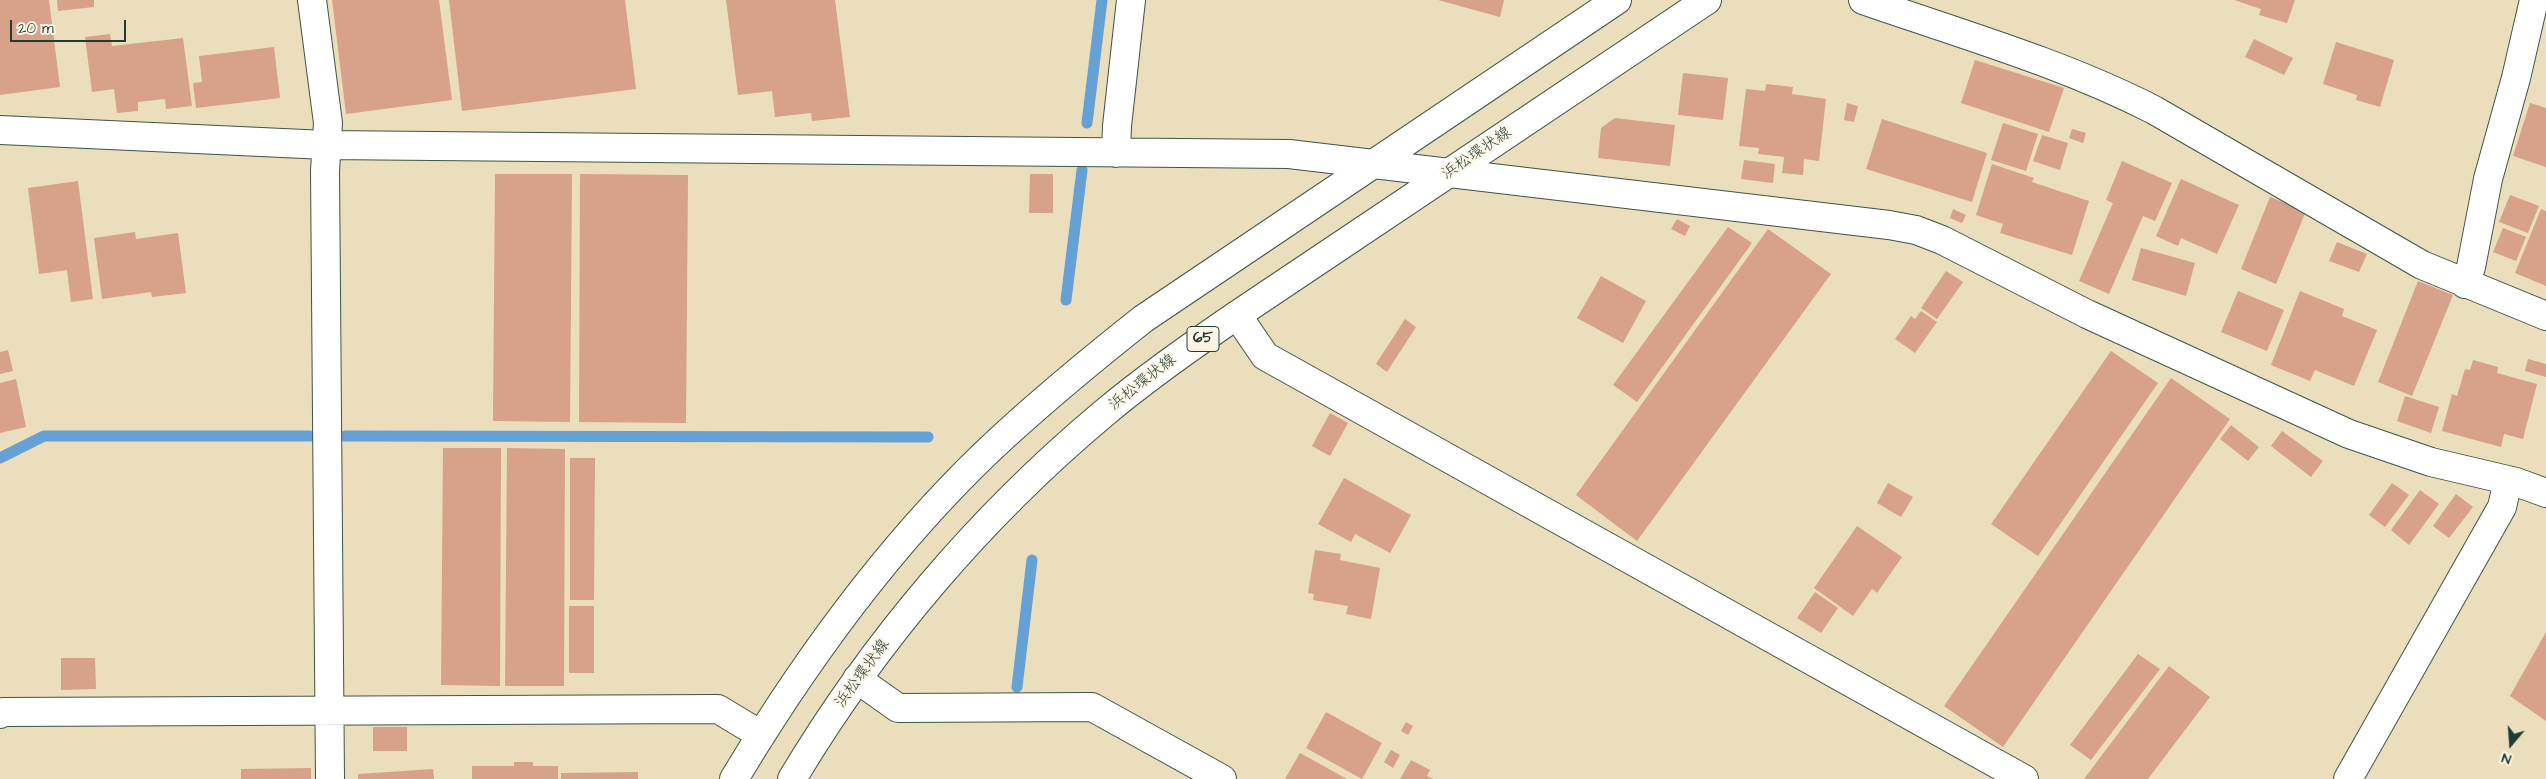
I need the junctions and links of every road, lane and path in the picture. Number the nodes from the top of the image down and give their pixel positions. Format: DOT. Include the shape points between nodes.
graph roads {
  1 [pos="312,0"];
  2 [pos="1132,0"];
  3 [pos="1618,0"];
  4 [pos="1707,0"];
  5 [pos="1864,0"];
  6 [pos="2534,0"];
  7 [pos="0,130"];
  8 [pos="326,145"];
  9 [pos="1116,153"];
  10 [pos="1373,164"];
  11 [pos="1448,173"];
  12 [pos="2465,284"];
  13 [pos="1237,315"];
  14 [pos="2546,316"];
  15 [pos="2508,481"];
  16 [pos="2546,492"];
  17 [pos="857,679"];
  18 [pos="329,711"];
  19 [pos="0,714"];
  20 [pos="761,735"];
  21 [pos="1181,769"];
  22 [pos="330,779"];
  23 [pos="734,779"];
  24 [pos="792,779"];
  25 [pos="1222,779"];
  26 [pos="2024,779"];
  27 [pos="2348,779"];
  1 -- 8 [label="street" via="328,123"];
  2 -- 9 [label="street" via="1116,126"];
  3 -- 10 [label="street"];
  4 -- 11 [label="street, 浜松環状線 / 65"];
  5 -- 12 [label="street" via="2111,88 2399,253"];
  6 -- 12 [label="street"];
  7 -- 8 [label="street"];
  8 -- 9 [label="street"];
  8 -- 18 [label="street"];
  9 -- 10 [label="street" via="1289,154"];
  10 -- 11 [label="street"];
  10 -- 20 [label="street" via="1143,320 1071,376 1003,437 938,502 878,570 822,642"];
  11 -- 13 [label="street, 浜松環状線 / 65"];
  11 -- 15 [label="street" via="1890,224 1916,230 2087,314 2349,434 2431,462"];
  12 -- 14 [label="street"];
  13 -- 17 [label="street, 浜松環状線 / 65" via="1103,414 1037,473 917,602"];
  13 -- 26 [label="street" via="1265,356"];
  15 -- 16 [label="street"];
  15 -- 27 [label="street" via="2502,507"];
  17 -- 21 [label="street" via="898,708 1092,707"];
  17 -- 24 [label="street, 浜松環状線 / 65"];
  18 -- 19 [label="street"];
  18 -- 20 [label="street" via="718,709"];
  18 -- 22 [label="street"];
  20 -- 23 [label="street"];
  21 -- 25 [label="street"];
}
